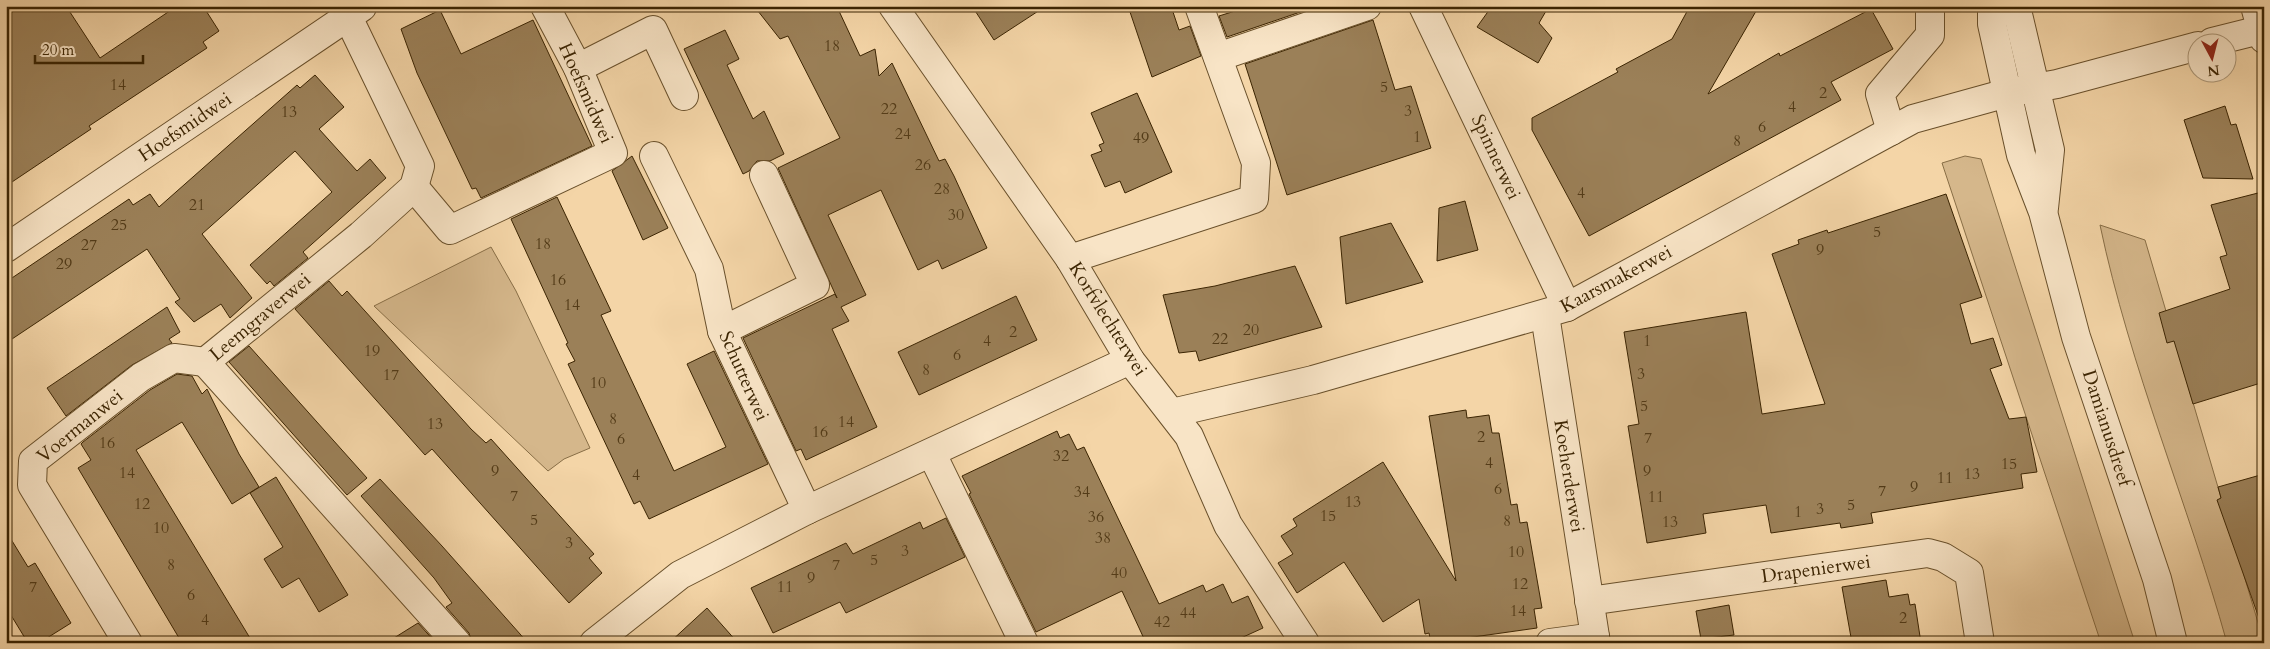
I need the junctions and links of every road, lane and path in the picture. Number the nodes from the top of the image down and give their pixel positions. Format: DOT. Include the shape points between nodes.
graph roads {
  1 [pos="545,6"];
  2 [pos="893,6"];
  3 [pos="1199,6"];
  4 [pos="1367,6"];
  5 [pos="1423,6"];
  6 [pos="1930,6"];
  7 [pos="1992,6"];
  8 [pos="2016,6"];
  9 [pos="356,12"];
  10 [pos="2261,26"];
  11 [pos="2238,34"];
  12 [pos="2188,49"];
  13 [pos="1218,57"];
  14 [pos="578,68"];
  15 [pos="2037,86"];
  16 [pos="2007,93"];
  17 [pos="684,96"];
  18 [pos="1891,131"];
  19 [pos="654,156"];
  20 [pos="764,175"];
  21 [pos="414,187"];
  22 [pos="2043,212"];
  23 [pos="6,248"];
  24 [pos="1070,259"];
  25 [pos="1556,311"];
  26 [pos="722,331"];
  27 [pos="1130,360"];
  28 [pos="205,362"];
  29 [pos="1172,412"];
  30 [pos="932,454"];
  31 [pos="807,510"];
  32 [pos="1588,601"];
  33 [pos="1595,640"];
  34 [pos="128,643"];
  35 [pos="456,643"];
  36 [pos="594,643"];
  37 [pos="1024,643"];
  38 [pos="1305,643"];
  39 [pos="1550,643"];
  40 [pos="1980,643"];
  41 [pos="2173,643"];
  1 -- 14 [label="street, Hoefsmidwei"];
  2 -- 24 [label="street, Korfvlechterwei"];
  3 -- 13 [label="street"];
  4 -- 13 [label="street"];
  5 -- 25 [label="street, Spinnerwei"];
  6 -- 18 [label="street" via="1930,35 1880,94"];
  7 -- 16 [label="street, Damianusdreef" via="1992,24"];
  8 -- 15 [label="street, Damianusdreef"];
  9 -- 21 [label="street" via="420,166"];
  9 -- 23 [label="street, Hoefsmidwei"];
  10 -- 11 [label="street"];
  12 -- 15 [label="street, Kaarsmakerwei" via="2057,84"];
  13 -- 24 [label="street" via="1256,163 1254,198"];
  14 -- 17 [label="street" via="653,30"];
  14 -- 21 [label="street, Hoefsmidwei" via="613,153 450,230"];
  15 -- 16 [label="street, Kaarsmakerwei"];
  15 -- 22 [label="street, Damianusdreef" via="2050,150"];
  16 -- 18 [label="street, Kaarsmakerwei" via="1913,119"];
  16 -- 22 [label="street, Damianusdreef" via="2021,156"];
  18 -- 25 [label="street, Kaarsmakerwei"];
  19 -- 26 [label="street, Schutterwei" via="710,269"];
  20 -- 26 [label="street" via="815,285"];
  21 -- 28 [label="street, Leemgraverwei" via="361,235"];
  22 -- 41 [label="street, Damianusdreef" via="2076,337 2157,579"];
  24 -- 27 [label="street, Korfvlechterwei"];
  25 -- 29 [label="street, Kaarsmakerwei" via="1313,380"];
  25 -- 32 [label="street, Koeherderwei"];
  26 -- 31 [label="street, Schutterwei"];
  27 -- 29 [label="street, Korfvlechterwei"];
  27 -- 30 [label="street"];
  28 -- 34 [label="street, Voermanwei" via="174,358 141,377 33,461 32,485"];
  28 -- 35 [label="street, Leemgraverwei"];
  29 -- 38 [label="street, Korfvlechterwei" via="1188,436 1228,525"];
  30 -- 31 [label="street"];
  30 -- 37 [label="street"];
  31 -- 36 [label="street" via="680,575"];
  32 -- 33 [label="street, Koeherderwei"];
  32 -- 40 [label="street, Drapenierwei" via="1928,553 1943,557 1969,574"];
  33 -- 39 [label="street, Koeherderwei"];
}
